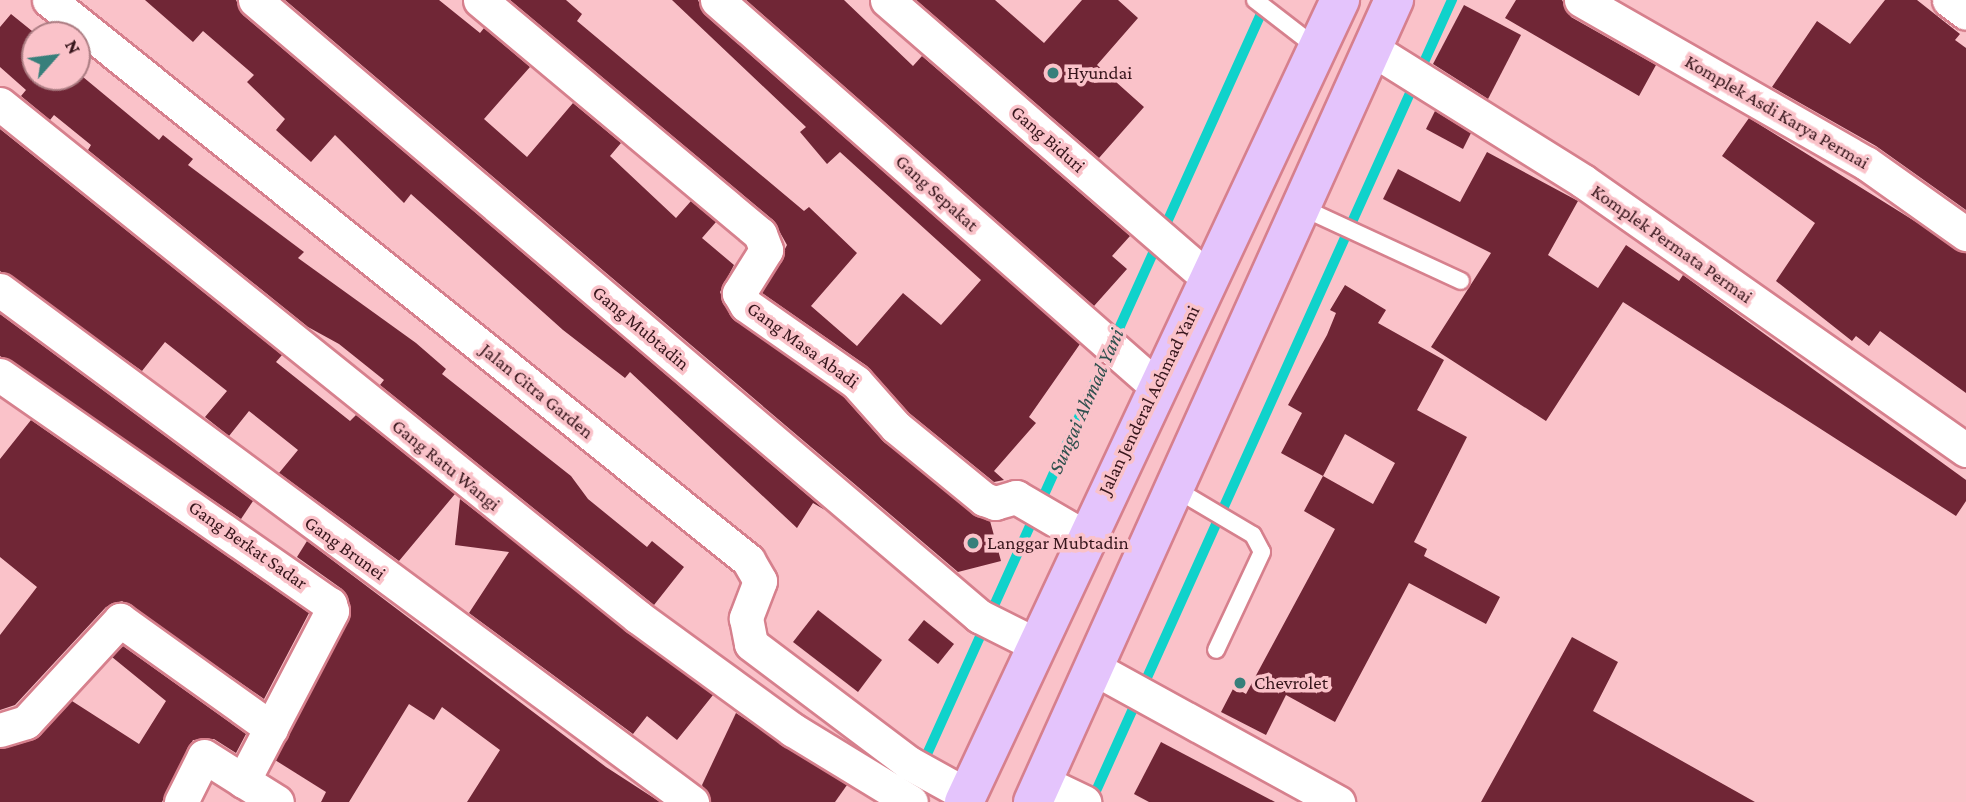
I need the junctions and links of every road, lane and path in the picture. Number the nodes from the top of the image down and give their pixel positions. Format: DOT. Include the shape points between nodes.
graph roads {
  1 [pos="49,0"];
  2 [pos="255,0"];
  3 [pos="480,0"];
  4 [pos="717,0"];
  5 [pos="887,0"];
  6 [pos="1255,0"];
  7 [pos="1340,0"];
  8 [pos="1394,0"];
  9 [pos="1581,0"];
  10 [pos="1949,0"];
  11 [pos="1966,13"];
  12 [pos="1317,48"];
  13 [pos="1372,49"];
  14 [pos="0,104"];
  15 [pos="1253,184"];
  16 [pos="1300,206"];
  17 [pos="1966,234"];
  18 [pos="1209,278"];
  19 [pos="1461,281"];
  20 [pos="0,290"];
  21 [pos="0,375"];
  22 [pos="1156,386"];
  23 [pos="1966,450"];
  24 [pos="1171,487"];
  25 [pos="1083,536"];
  26 [pos="1035,643"];
  27 [pos="1216,650"];
  28 [pos="1092,667"];
  29 [pos="271,728"];
  30 [pos="0,730"];
  31 [pos="243,781"];
  32 [pos="910,783"];
  33 [pos="1037,792"];
  34 [pos="965,799"];
  35 [pos="181,802"];
  36 [pos="277,802"];
  37 [pos="692,802"];
  38 [pos="1084,802"];
  39 [pos="1338,802"];
  1 -- 32 [label="street, Jalan Citra Garden" via="748,560 760,581 746,618 751,644"];
  2 -- 26 [label="street, Gang Mubtadin" via="988,621"];
  3 -- 25 [label="street, Gang Masa Abadi" via="760,234 766,250 739,293 746,305 856,382 896,427 984,499 1037,509"];
  4 -- 22 [label="street, Gang Sepakat"];
  5 -- 18 [label="street, Gang Biduri"];
  6 -- 12 [label="lane"];
  7 -- 12 [label="highway, Jalan Jenderal Achmad Yani"];
  8 -- 13 [label="highway"];
  9 -- 17 [label="street, Komplek Asdi Karya Permai" via="1866,163"];
  10 -- 11 [label="street"];
  12 -- 15 [label="highway, Jalan Jenderal Achmad Yani"];
  13 -- 16 [label="highway"];
  13 -- 23 [label="street, Komplek Permata Permai" via="1583,181"];
  14 -- 32 [label="street, Gang Ratu Wangi" via="638,617 793,730"];
  15 -- 16 [label="highway"];
  15 -- 18 [label="highway, Jalan Jenderal Achmad Yani"];
  16 -- 19 [label="lane"];
  16 -- 24 [label="highway"];
  18 -- 22 [label="highway, Jalan Jenderal Achmad Yani"];
  20 -- 37 [label="street, Gang Brunei"];
  21 -- 29 [label="street, Gang Berkat Sadar" via="330,604 332,611"];
  22 -- 25 [label="highway, Jalan Jenderal Achmad Yani"];
  24 -- 27 [label="lane" via="1252,535 1262,552"];
  24 -- 28 [label="highway"];
  25 -- 26 [label="highway, Jalan Jenderal Achmad Yani"];
  26 -- 34 [label="highway, Jalan Jenderal Achmad Yani"];
  28 -- 33 [label="highway"];
  28 -- 39 [label="street"];
  29 -- 30 [label="street" via="120,620 26,722"];
  29 -- 31 [label="street, Gang Berkat Sadar"];
  31 -- 35 [label="street" via="204,756"];
  31 -- 36 [label="street"];
  32 -- 34 [label="street, Jalan Citra Garden"];
  33 -- 38 [label="street"];
}
